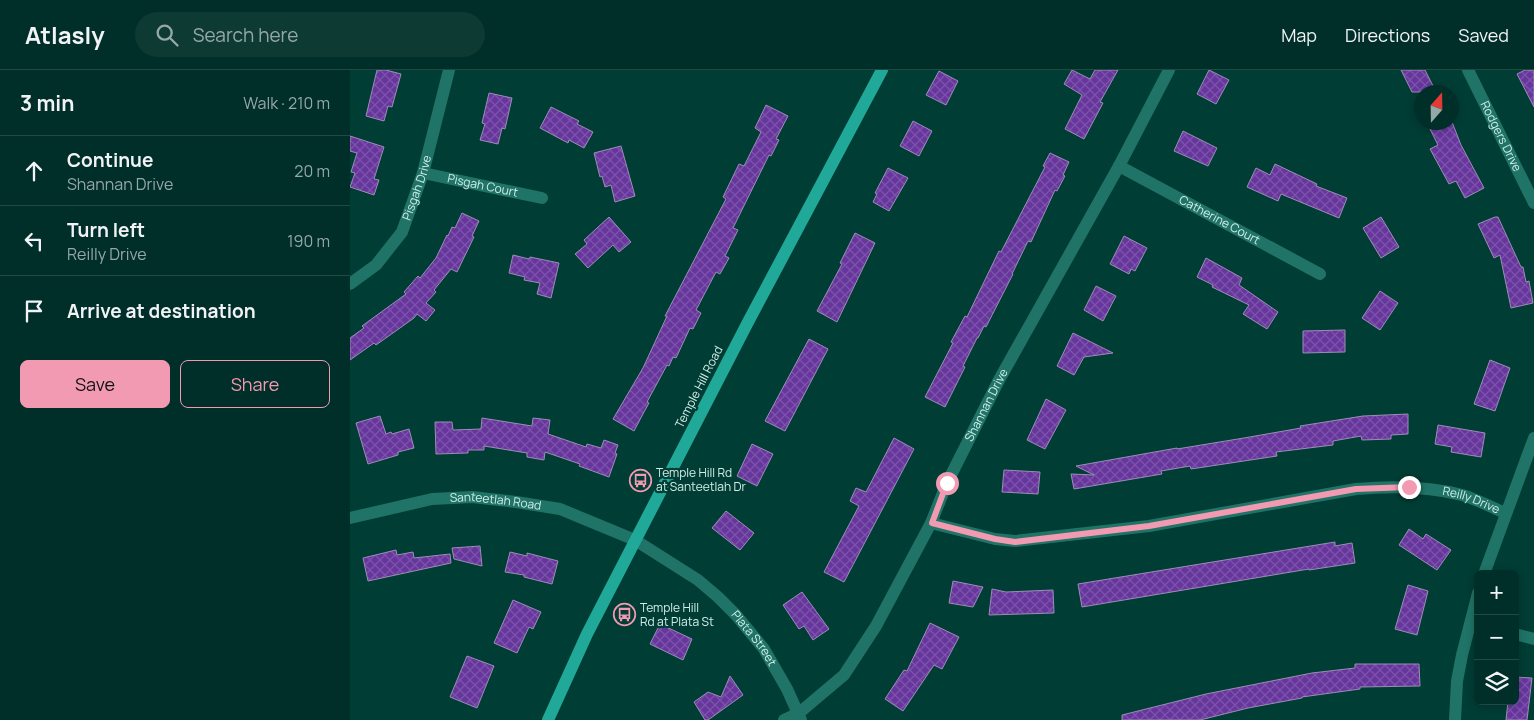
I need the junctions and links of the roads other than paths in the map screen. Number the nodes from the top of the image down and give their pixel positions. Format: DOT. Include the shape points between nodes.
graph roads {
  1 [pos="449,70"];
  2 [pos="882,70"];
  3 [pos="1169,70"];
  4 [pos="1468,70"];
  5 [pos="1119,166"];
  6 [pos="423,173"];
  7 [pos="542,198"];
  8 [pos="1534,202"];
  9 [pos="1320,274"];
  10 [pos="350,284"];
  11 [pos="1534,438"];
  12 [pos="1505,513"];
  13 [pos="350,518"];
  14 [pos="932,523"];
  15 [pos="635,540"];
  16 [pos="1485,570"];
  17 [pos="1474,625"];
  18 [pos="1519,635"];
  19 [pos="1534,639"];
  20 [pos="800,716"];
  21 [pos="548,720"];
  22 [pos="784,720"];
  23 [pos="1456,720"];
  1 -- 6 [label="street, Pisgah Drive"];
  2 -- 15 [label="main road, Temple Hill Road"];
  3 -- 5 [label="street, Shannan Drive"];
  4 -- 8 [label="street, Rodgers Drive"];
  5 -- 9 [label="street, Catherine Court"];
  5 -- 14 [label="street, Shannan Drive" via="969,437"];
  6 -- 7 [label="street, Pisgah Court"];
  6 -- 10 [label="street, Pisgah Drive" via="402,232 376,265"];
  11 -- 12 [label="street"];
  12 -- 14 [label="street, Reilly Drive" via="1463,495 1409,487 1384,487 1356,489 1149,526 1015,542"];
  12 -- 16 [label="street"];
  13 -- 15 [label="street, Santeetlah Road" via="432,499 472,497 560,510"];
  14 -- 20 [label="street, Shannan Drive" via="861,651 844,675"];
  15 -- 20 [label="street, Plata Street" via="698,580 736,615 764,649"];
  15 -- 21 [label="main road, Temple Hill Road"];
  17 -- 23 [label="street" via="1462,655"];
  18 -- 19 [label="street"];
  20 -- 22 [label="street, Shannan Drive"];
}
